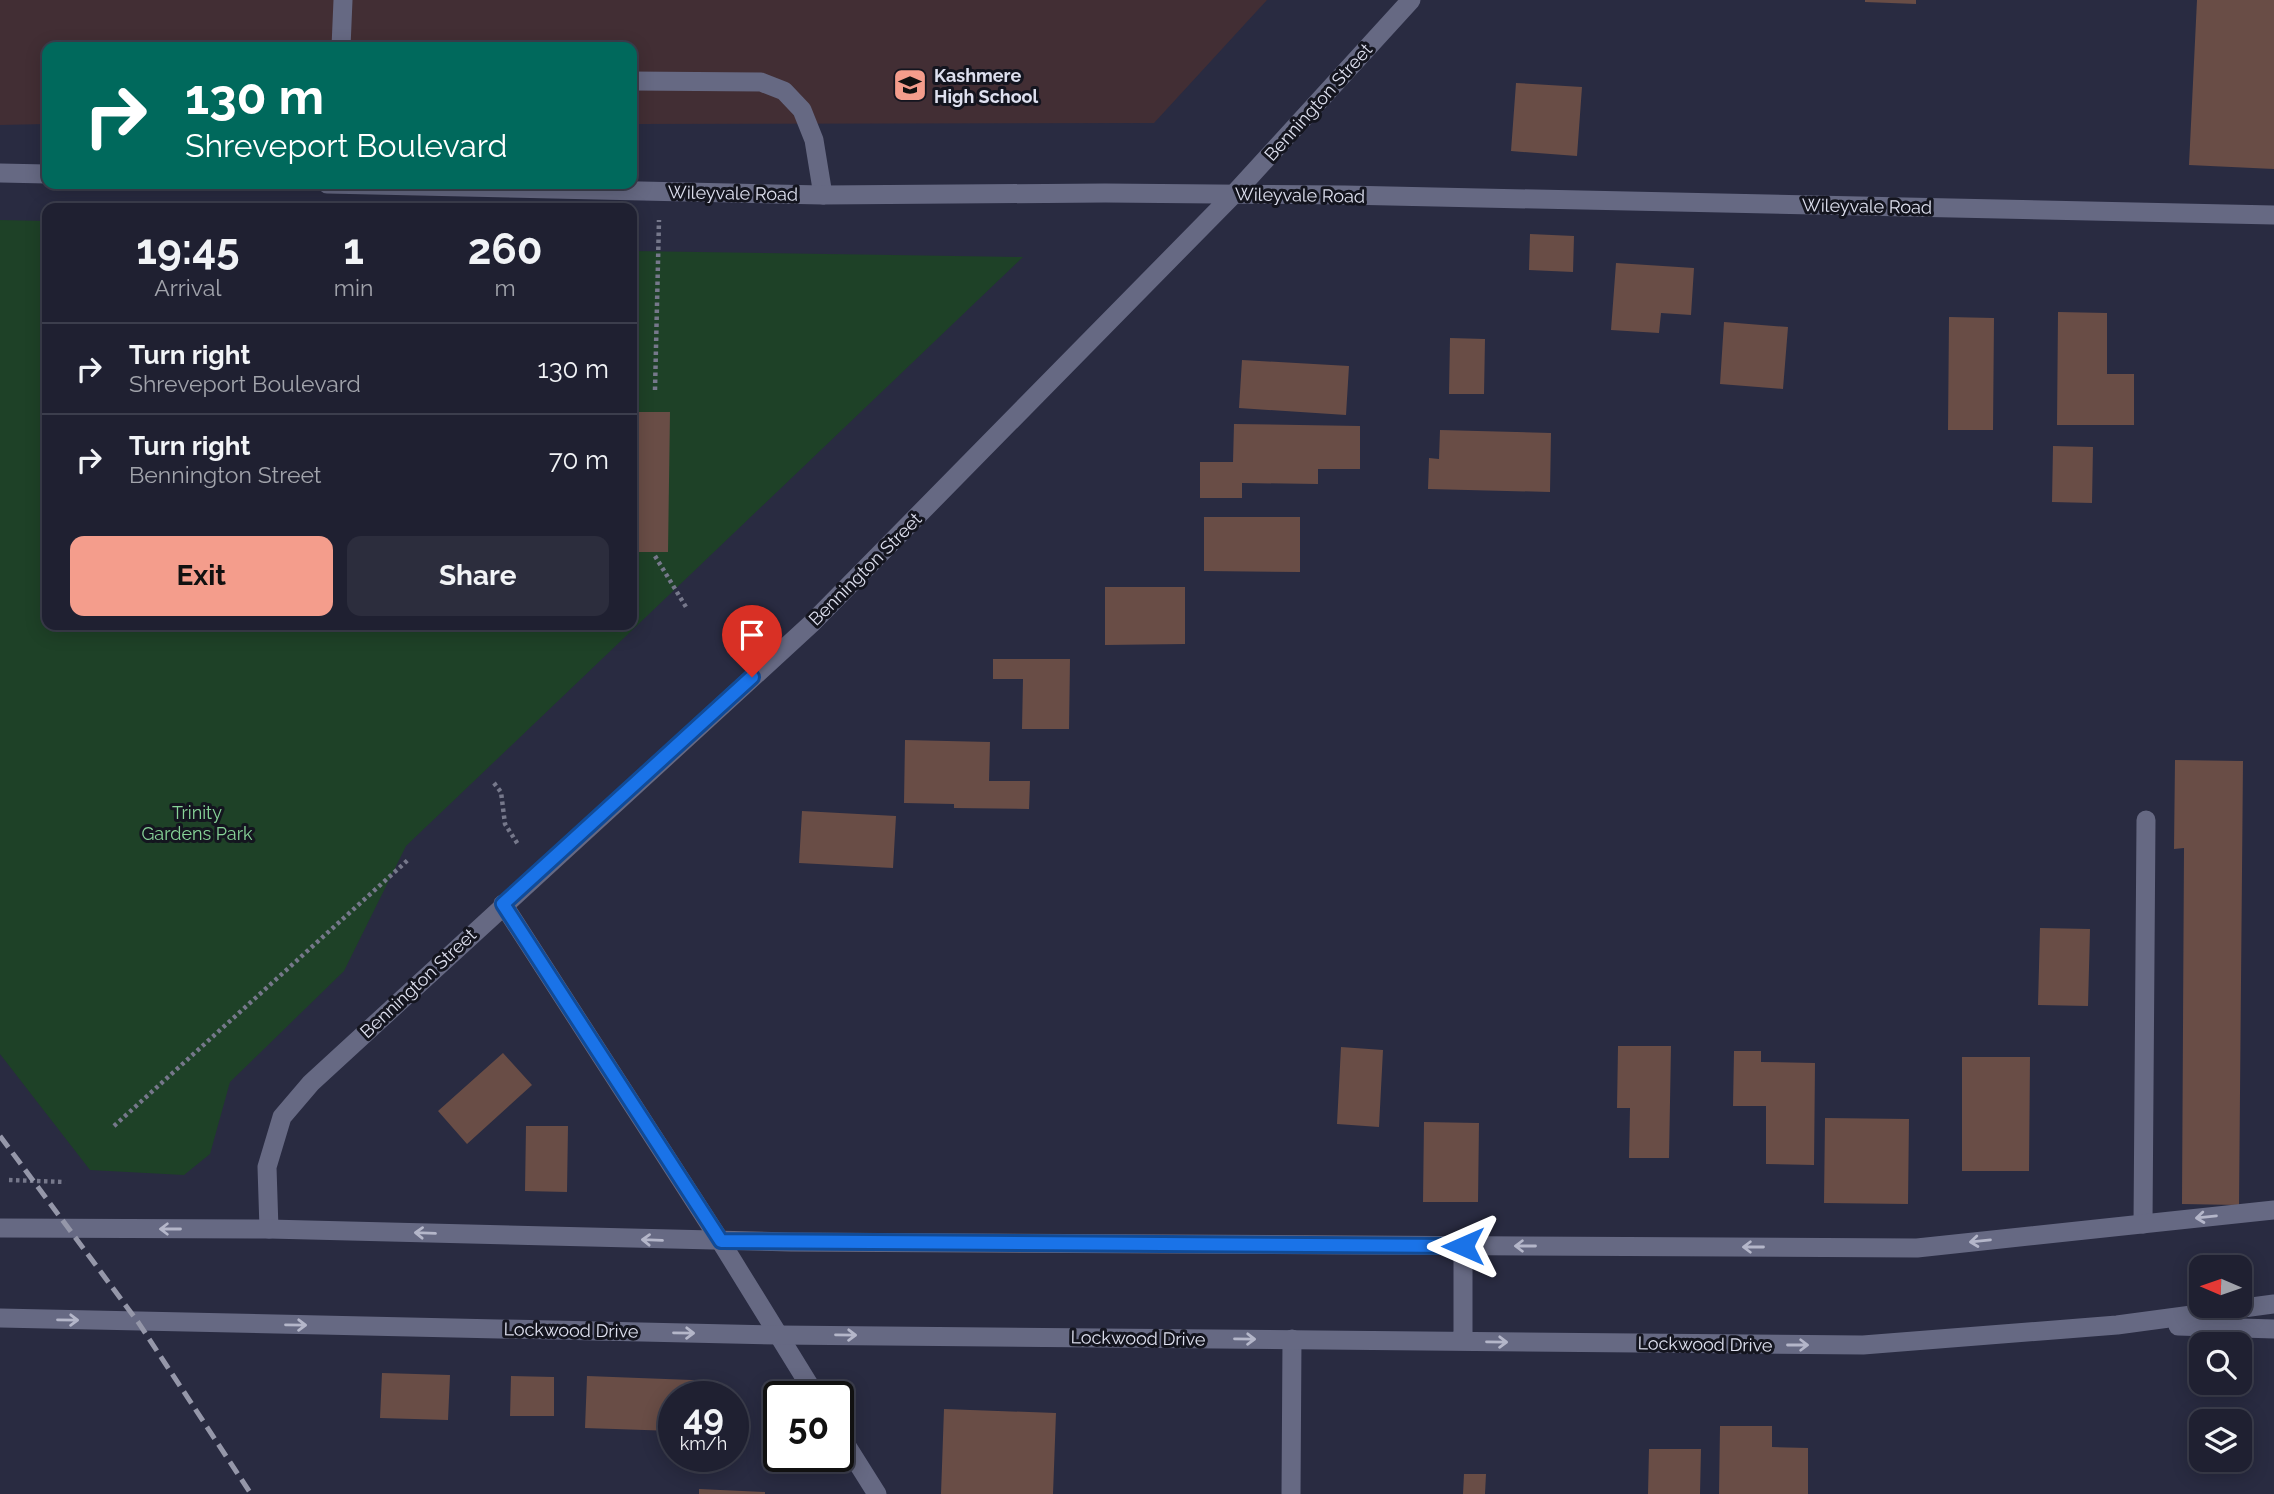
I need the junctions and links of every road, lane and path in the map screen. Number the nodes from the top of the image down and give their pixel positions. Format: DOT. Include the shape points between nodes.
graph roads {
  1 [pos="343,0"];
  2 [pos="1410,0"];
  3 [pos="341,42"];
  4 [pos="637,81"];
  5 [pos="0,173"];
  6 [pos="42,174"];
  7 [pos="558,189"];
  8 [pos="1234,194"];
  9 [pos="823,195"];
  10 [pos="2274,215"];
  11 [pos="658,243"];
  12 [pos="655,390"];
  13 [pos="655,556"];
  14 [pos="686,607"];
  15 [pos="494,783"];
  16 [pos="2146,820"];
  17 [pos="519,846"];
  18 [pos="409,859"];
  19 [pos="503,904"];
  20 [pos="114,1126"];
  21 [pos="9,1180"];
  22 [pos="65,1182"];
  23 [pos="2274,1210"];
  24 [pos="2143,1224"];
  25 [pos="0,1228"];
  26 [pos="269,1229"];
  27 [pos="721,1241"];
  28 [pos="1463,1246"];
  29 [pos="2274,1304"];
  30 [pos="0,1318"];
  31 [pos="2117,1325"];
  32 [pos="2274,1329"];
  33 [pos="778,1335"];
  34 [pos="1292,1339"];
  35 [pos="1463,1342"];
  36 [pos="807,1381"];
  37 [pos="854,1457"];
  38 [pos="877,1494"];
  39 [pos="1291,1494"];
  1 -- 3 [label="main road"];
  2 -- 8 [label="main road, Bennington Street"];
  4 -- 9 [label="main road" via="761,82 784,91 802,110 814,140"];
  5 -- 6 [label="main road"];
  7 -- 9 [label="main road, Wileyvale Road"];
  8 -- 9 [label="main road, Wileyvale Road"];
  8 -- 10 [label="main road, Wileyvale Road"];
  8 -- 19 [label="main road, Bennington Street" via="811,624"];
  11 -- 12 [label="path"];
  13 -- 14 [label="path"];
  15 -- 17 [label="path" via="501,792 505,824"];
  16 -- 24 [label="main road"];
  18 -- 20 [label="path"];
  19 -- 26 [label="main road, Bennington Street" via="311,1083 282,1117 268,1167"];
  19 -- 27 [label="main road"];
  21 -- 22 [label="path"];
  23 -- 24 [label="main road, one-way"];
  24 -- 28 [label="main road, one-way" via="1917,1248"];
  26 -- 25 [label="main road, one-way"];
  27 -- 26 [label="main road, one-way"];
  27 -- 28 [label="main road"];
  27 -- 33 [label="main road"];
  28 -- 35 [label="main road"];
  29 -- 31 [label="main road, Lockwood Drive"];
  30 -- 33 [label="main road, Lockwood Drive, one-way"];
  31 -- 32 [label="main road"];
  35 -- 31 [label="main road, Lockwood Drive, one-way" via="1863,1345"];
  33 -- 34 [label="main road, Lockwood Drive, one-way"];
  33 -- 36 [label="main road"];
  34 -- 35 [label="main road, Lockwood Drive"];
  34 -- 39 [label="main road"];
  37 -- 38 [label="main road"];
}
